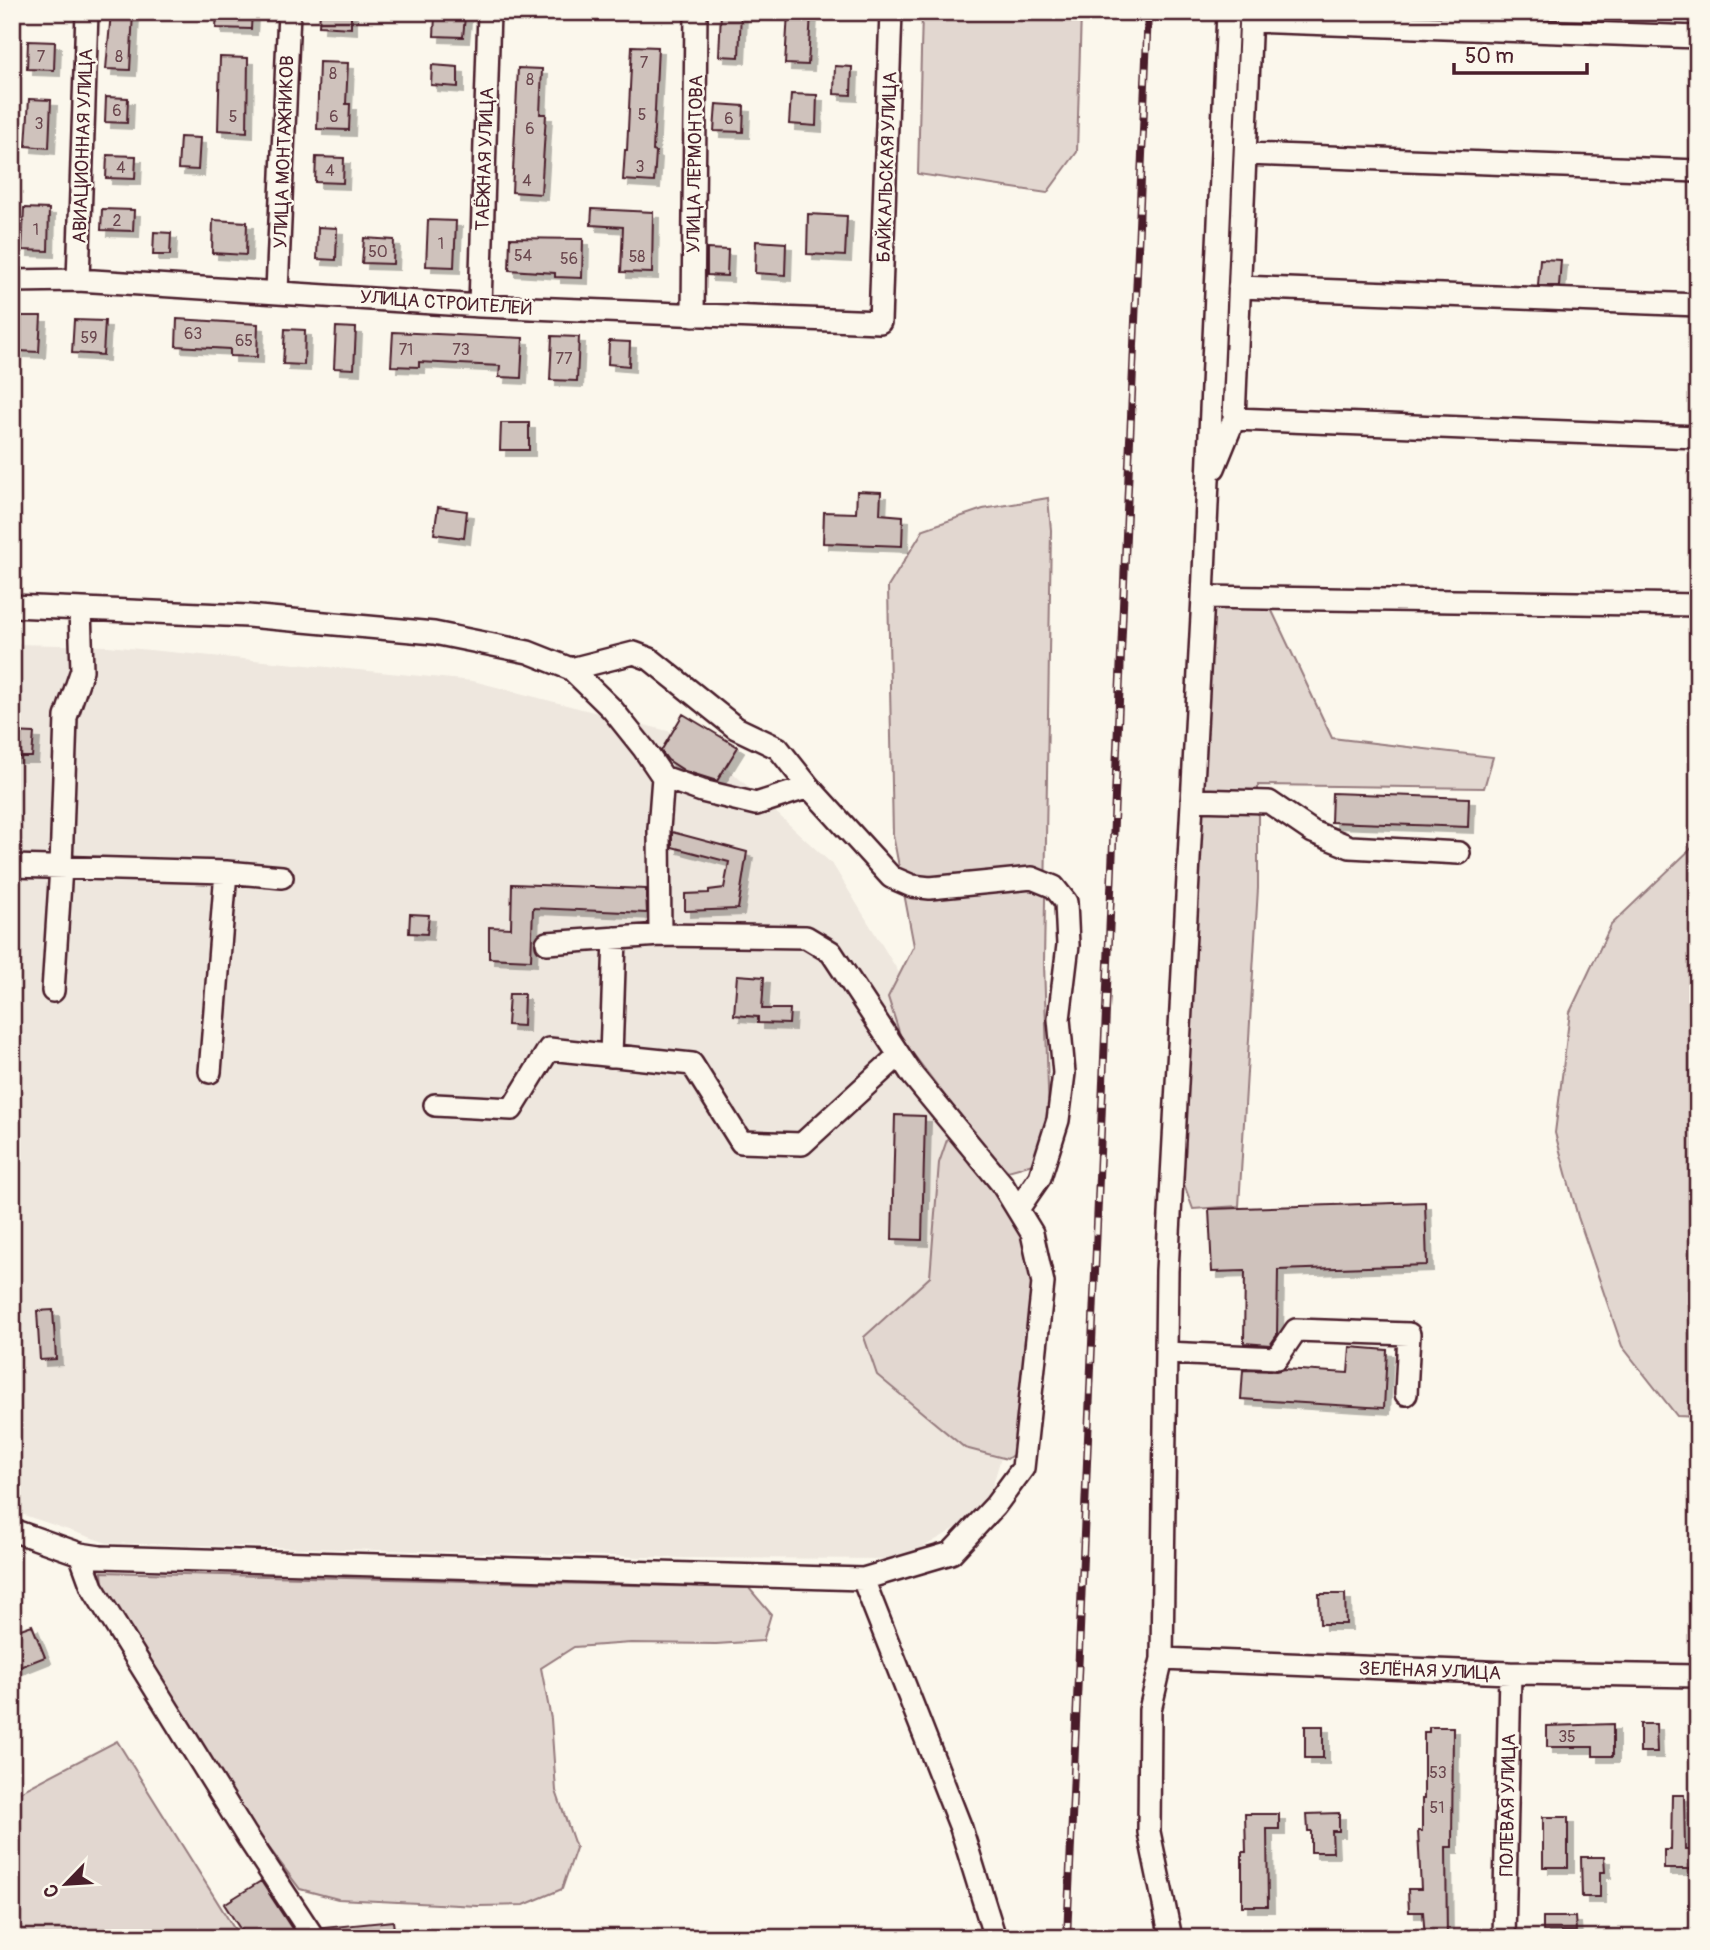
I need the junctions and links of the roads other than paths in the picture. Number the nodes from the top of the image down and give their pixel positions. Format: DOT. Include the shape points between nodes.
graph roads {
  1 [pos="87,12"];
  2 [pos="289,12"];
  3 [pos="489,12"];
  4 [pos="696,12"];
  5 [pos="891,12"];
  6 [pos="1228,12"];
  7 [pos="1251,17"];
  8 [pos="1698,37"];
  9 [pos="1246,154"];
  10 [pos="1698,171"];
  11 [pos="78,279"];
  12 [pos="12,281"];
  13 [pos="1239,287"];
  14 [pos="277,291"];
  15 [pos="1698,305"];
  16 [pos="480,306"];
  17 [pos="693,315"];
  18 [pos="880,321"];
  19 [pos="1234,419"];
  20 [pos="1698,437"];
  21 [pos="1208,482"];
  22 [pos="1203,597"];
  23 [pos="1698,605"];
  24 [pos="12,606"];
  25 [pos="80,609"];
  26 [pos="571,669"];
  27 [pos="663,777"];
  28 [pos="809,786"];
  29 [pos="1192,800"];
  30 [pos="1459,853"];
  31 [pos="12,866"];
  32 [pos="61,867"];
  33 [pos="226,872"];
  34 [pos="282,877"];
  35 [pos="660,935"];
  36 [pos="615,938"];
  37 [pos="547,943"];
  38 [pos="53,991"];
  39 [pos="899,1055"];
  40 [pos="611,1056"];
  41 [pos="210,1072"];
  42 [pos="435,1105"];
  43 [pos="1018,1209"];
  44 [pos="1166,1353"];
  45 [pos="1406,1394"];
  46 [pos="12,1530"];
  47 [pos="80,1554"];
  48 [pos="863,1578"];
  49 [pos="1163,1659"];
  50 [pos="1510,1673"];
  51 [pos="1698,1676"];
  52 [pos="314,1938"];
  53 [pos="995,1938"];
  54 [pos="1171,1938"];
  55 [pos="1504,1938"];
  1 -- 11 [label="street, АВИАЦИОННАЯ УЛИЦА"];
  2 -- 14 [label="street, УЛИЦА МОНТАЖНИКОВ"];
  3 -- 16 [label="street, ТАЁЖНАЯ УЛИЦА"];
  4 -- 17 [label="street, УЛИЦА ЛЕРМОНТОВА"];
  5 -- 18 [label="street, БАЙКАЛЬСКАЯ УЛИЦА"];
  6 -- 21 [label="street"];
  7 -- 8 [label="street"];
  7 -- 9 [label="street"];
  9 -- 10 [label="street"];
  9 -- 13 [label="street"];
  11 -- 12 [label="street, УЛИЦА СТРОИТЕЛЕЙ"];
  11 -- 14 [label="street, УЛИЦА СТРОИТЕЛЕЙ"];
  13 -- 15 [label="street"];
  13 -- 19 [label="street"];
  14 -- 16 [label="street, УЛИЦА СТРОИТЕЛЕЙ"];
  16 -- 17 [label="street, УЛИЦА СТРОИТЕЛЕЙ"];
  17 -- 18 [label="street, УЛИЦА СТРОИТЕЛЕЙ"];
  19 -- 20 [label="street"];
  19 -- 21 [label="street"];
  21 -- 22 [label="street"];
  22 -- 23 [label="street"];
  22 -- 29 [label="street"];
  24 -- 25 [label="street"];
  25 -- 26 [label="street" via="248,616 435,633 528,652"];
  25 -- 32 [label="street" via="82,670 66,717"];
  26 -- 27 [label="street" via="612,709"];
  26 -- 28 [label="street" via="634,653 650,659 736,728 778,748"];
  27 -- 28 [label="street" via="756,804"];
  27 -- 35 [label="street"];
  28 -- 43 [label="street" via="891,877 930,888 1032,878 1054,887 1066,902 1068,945 1059,1019 1064,1073 1058,1120 1040,1178"];
  29 -- 30 [label="street" via="1269,802 1313,832 1350,847"];
  29 -- 44 [label="street"];
  31 -- 32 [label="street"];
  32 -- 33 [label="street"];
  32 -- 38 [label="street"];
  33 -- 34 [label="street"];
  33 -- 41 [label="street"];
  35 -- 36 [label="street"];
  35 -- 39 [label="street" via="806,937 831,952"];
  36 -- 37 [label="street"];
  36 -- 40 [label="street"];
  39 -- 40 [label="street" via="802,1144 741,1142 692,1064"];
  39 -- 43 [label="street"];
  40 -- 42 [label="street" via="549,1049 512,1109"];
  43 -- 48 [label="street" via="1032,1233 1043,1283 1023,1468 951,1553"];
  44 -- 45 [label="street" via="1278,1358 1296,1330 1409,1334"];
  44 -- 49 [label="street"];
  46 -- 47 [label="street"];
  47 -- 48 [label="street"];
  47 -- 52 [label="street" via="92,1587"];
  48 -- 53 [label="street" via="961,1828"];
  49 -- 50 [label="street, ЗЕЛЁНАЯ УЛИЦА"];
  49 -- 54 [label="street" via="1150,1710 1149,1832"];
  50 -- 51 [label="street, ЗЕЛЁНАЯ УЛИЦА"];
  50 -- 55 [label="street, ПОЛЕВАЯ УЛИЦА"];
}
